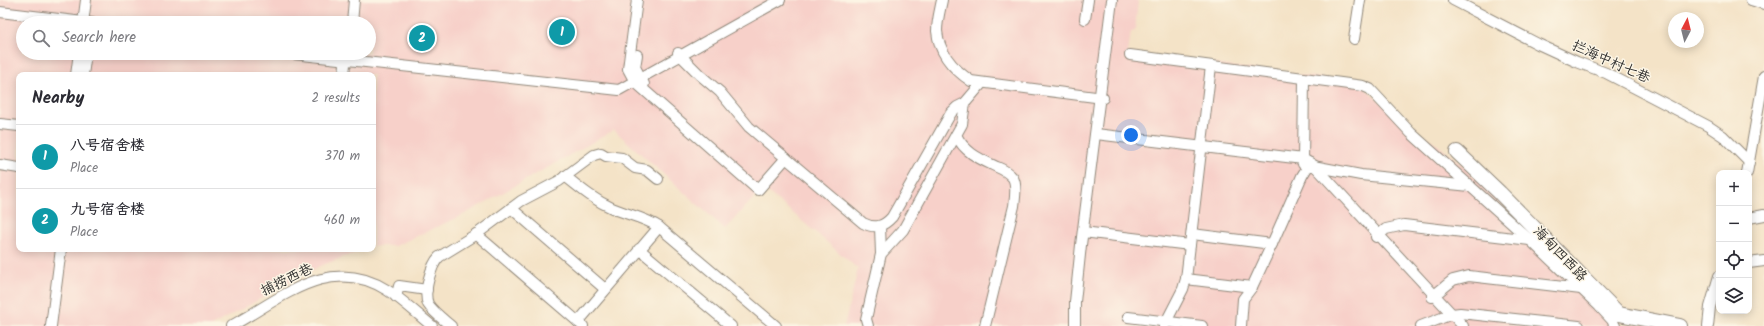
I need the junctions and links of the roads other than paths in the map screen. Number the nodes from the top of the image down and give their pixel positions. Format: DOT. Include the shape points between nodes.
graph roads {
  1 [pos="86,0"];
  2 [pos="93,0"];
  3 [pos="350,0"];
  4 [pos="354,0"];
  5 [pos="637,0"];
  6 [pos="643,0"];
  7 [pos="772,0"];
  8 [pos="780,0"];
  9 [pos="942,0"];
  10 [pos="1088,0"];
  11 [pos="1112,0"];
  12 [pos="1116,0"];
  13 [pos="1360,0"];
  14 [pos="1453,0"];
  15 [pos="1751,0"];
  16 [pos="1764,4"];
  17 [pos="762,8"];
  18 [pos="0,12"];
  19 [pos="32,16"];
  20 [pos="87,16"];
  21 [pos="90,16"];
  22 [pos="349,16"];
  23 [pos="353,16"];
  24 [pos="0,17"];
  25 [pos="16,19"];
  26 [pos="1085,19"];
  27 [pos="1354,39"];
  28 [pos="680,54"];
  29 [pos="1130,56"];
  30 [pos="78,60"];
  31 [pos="85,60"];
  32 [pos="346,60"];
  33 [pos="347,60"];
  34 [pos="376,60"];
  35 [pos="1211,66"];
  36 [pos="76,72"];
  37 [pos="83,72"];
  38 [pos="344,72"];
  39 [pos="347,72"];
  40 [pos="1764,76"];
  41 [pos="637,78"];
  42 [pos="1304,78"];
  43 [pos="982,82"];
  44 [pos="1101,98"];
  45 [pos="965,103"];
  46 [pos="0,124"];
  47 [pos="16,126"];
  48 [pos="0,128"];
  49 [pos="16,131"];
  50 [pos="956,135"];
  51 [pos="1098,136"];
  52 [pos="1201,149"];
  53 [pos="1457,152"];
  54 [pos="786,158"];
  55 [pos="1749,162"];
  56 [pos="1308,164"];
  57 [pos="0,165"];
  58 [pos="16,168"];
  59 [pos="1748,170"];
  60 [pos="565,176"];
  61 [pos="658,179"];
  62 [pos="1470,186"];
  63 [pos="512,208"];
  64 [pos="1764,215"];
  65 [pos="1752,217"];
  66 [pos="880,226"];
  67 [pos="659,227"];
  68 [pos="1085,232"];
  69 [pos="476,234"];
  70 [pos="1192,234"];
  71 [pos="1377,236"];
  72 [pos="1530,240"];
  73 [pos="1272,244"];
  74 [pos="1190,245"];
  75 [pos="639,248"];
  76 [pos="54,252"];
  77 [pos="61,252"];
  78 [pos="881,254"];
  79 [pos="1764,261"];
  80 [pos="1752,262"];
  81 [pos="1718,278"];
  82 [pos="1186,279"];
  83 [pos="1252,287"];
  84 [pos="605,289"];
  85 [pos="1581,289"];
  86 [pos="428,290"];
  87 [pos="1433,296"];
  88 [pos="396,297"];
  89 [pos="1451,314"];
  90 [pos="1128,317"];
  91 [pos="418,321"];
  92 [pos="581,324"];
  93 [pos="1165,324"];
  94 [pos="45,326"];
  95 [pos="50,326"];
  96 [pos="230,326"];
  97 [pos="432,326"];
  98 [pos="450,326"];
  99 [pos="731,326"];
  100 [pos="776,326"];
  101 [pos="868,326"];
  102 [pos="985,326"];
  103 [pos="1075,326"];
  104 [pos="1080,326"];
  105 [pos="1202,326"];
  106 [pos="1241,326"];
  107 [pos="1421,326"];
  108 [pos="1459,326"];
  109 [pos="1463,326"];
  110 [pos="1579,326"];
  111 [pos="1614,326"];
  112 [pos="1680,326"];
  113 [pos="1708,326"];
  1 -- 20 [label="street"];
  2 -- 21 [label="street"];
  3 -- 22 [label="street"];
  4 -- 23 [label="street"];
  5 -- 41 [label="street" via="628,69"];
  6 -- 41 [label="street" via="635,67"];
  7 -- 17 [label="street"];
  8 -- 17 [label="street"];
  9 -- 43 [label="street" via="937,30 940,47 957,72 971,81"];
  10 -- 26 [label="street"];
  11 -- 44 [label="street"];
  12 -- 44 [label="street"];
  13 -- 27 [label="street"];
  14 -- 55 [label="street, 拦海中村七巷" via="1538,44 1606,72 1708,126 1723,136"];
  15 -- 16 [label="street"];
  17 -- 28 [label="street"];
  18 -- 19 [label="street"];
  24 -- 25 [label="street"];
  28 -- 41 [label="street"];
  28 -- 54 [label="street" via="720,92 749,127"];
  29 -- 35 [label="street"];
  30 -- 36 [label="street"];
  31 -- 37 [label="street"];
  32 -- 38 [label="street"];
  33 -- 39 [label="street"];
  34 -- 41 [label="street" via="619,90"];
  35 -- 42 [label="street"];
  35 -- 52 [label="street"];
  40 -- 55 [label="street"];
  41 -- 54 [label="street" via="648,92 758,190"];
  42 -- 56 [label="street"];
  42 -- 62 [label="street" via="1359,86 1373,91 1411,133"];
  43 -- 44 [label="street"];
  43 -- 45 [label="street"];
  44 -- 51 [label="street"];
  45 -- 50 [label="street" via="962,124"];
  45 -- 66 [label="street" via="951,113 892,217"];
  46 -- 47 [label="street"];
  48 -- 49 [label="street"];
  50 -- 78 [label="street" via="903,230"];
  50 -- 102 [label="street" via="969,152 1008,173 1013,178 1015,186 1014,206"];
  51 -- 52 [label="street"];
  51 -- 68 [label="street"];
  52 -- 56 [label="street"];
  52 -- 70 [label="street"];
  53 -- 112 [label="street, 海甸四西路" via="1619,314"];
  54 -- 66 [label="street" via="864,223"];
  55 -- 59 [label="street"];
  56 -- 62 [label="street" via="1361,175"];
  56 -- 71 [label="street"];
  56 -- 73 [label="street"];
  57 -- 58 [label="street"];
  60 -- 61 [label="street" via="594,155 601,153 622,158 635,168 647,170"];
  60 -- 63 [label="street"];
  60 -- 67 [label="street" via="600,202 622,213 651,221"];
  62 -- 72 [label="street"];
  63 -- 69 [label="street"];
  63 -- 84 [label="street"];
  64 -- 65 [label="street"];
  66 -- 78 [label="street"];
  67 -- 75 [label="street"];
  67 -- 100 [label="street"];
  68 -- 74 [label="street"];
  68 -- 103 [label="street" via="1075,302"];
  68 -- 104 [label="street" via="1079,302"];
  69 -- 86 [label="street" via="434,262"];
  69 -- 92 [label="street"];
  70 -- 73 [label="street"];
  70 -- 74 [label="street"];
  71 -- 72 [label="street" via="1386,229 1404,225"];
  71 -- 87 [label="street"];
  72 -- 85 [label="street"];
  73 -- 83 [label="street"];
  74 -- 82 [label="street"];
  75 -- 84 [label="street"];
  75 -- 99 [label="street"];
  76 -- 94 [label="street"];
  77 -- 95 [label="street"];
  78 -- 101 [label="street" via="866,319"];
  79 -- 80 [label="street"];
  81 -- 113 [label="street" via="1710,307"];
  82 -- 83 [label="street"];
  82 -- 93 [label="street" via="1184,289"];
  83 -- 106 [label="street" via="1243,300"];
  84 -- 92 [label="street"];
  85 -- 87 [label="street" via="1470,276 1453,280"];
  85 -- 111 [label="street" via="1606,314"];
  86 -- 88 [label="street" via="399,286"];
  86 -- 98 [label="street" via="428,303"];
  87 -- 89 [label="street"];
  88 -- 91 [label="street, 捕捞西巷"];
  88 -- 96 [label="street, 捕捞西巷" via="376,284 364,280 328,277 292,292"];
  89 -- 107 [label="street"];
  89 -- 108 [label="street"];
  89 -- 109 [label="street"];
  89 -- 110 [label="street"];
  90 -- 93 [label="street"];
  91 -- 97 [label="street, 捕捞西巷"];
  93 -- 105 [label="street"];
}
